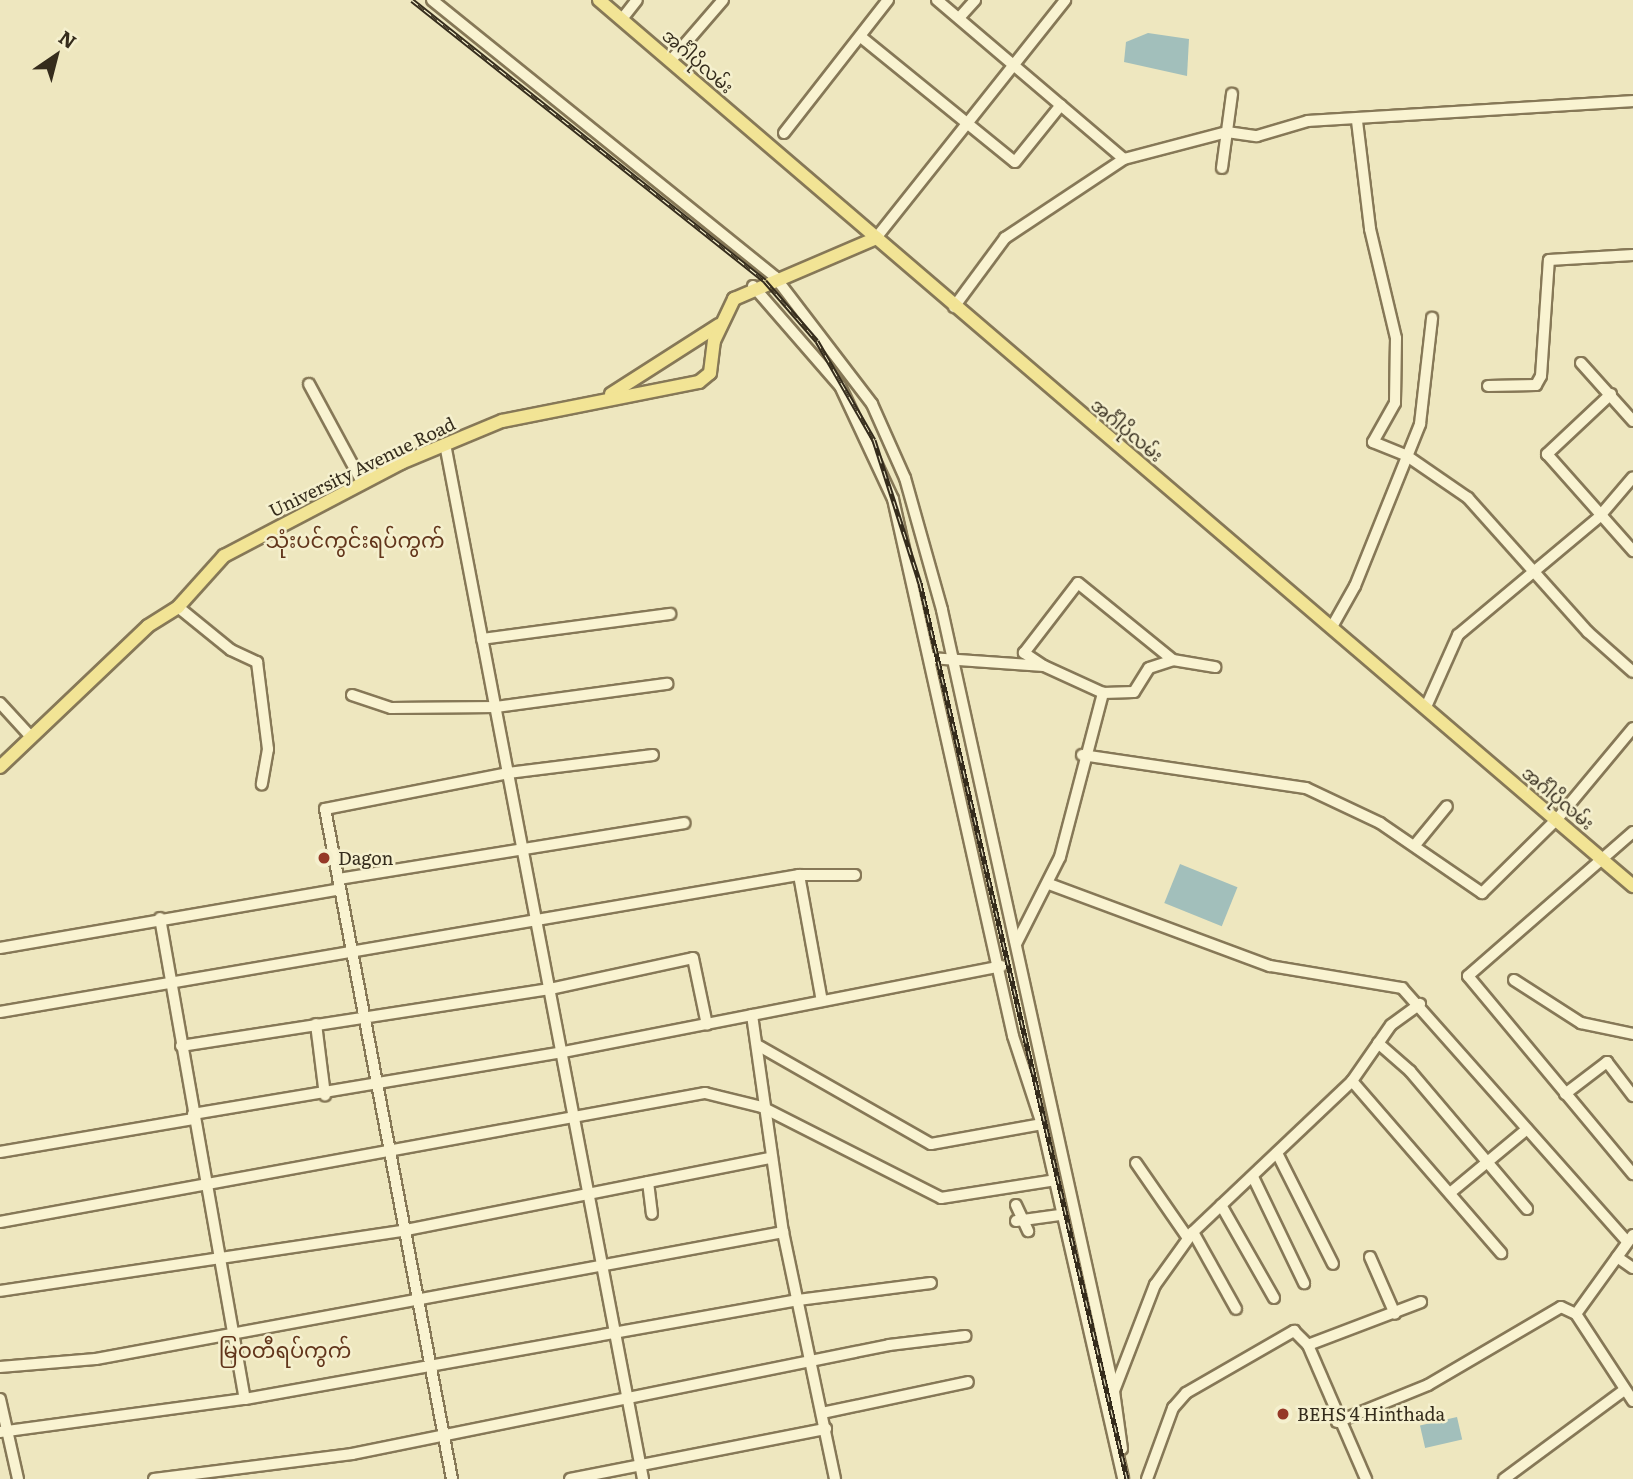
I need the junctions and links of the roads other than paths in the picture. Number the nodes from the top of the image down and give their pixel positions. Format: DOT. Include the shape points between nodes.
graph roads {
  1 [pos="432,0"];
  2 [pos="599,0"];
  3 [pos="637,0"];
  4 [pos="723,0"];
  5 [pos="888,0"];
  6 [pos="937,0"];
  7 [pos="975,0"];
  8 [pos="1065,0"];
  9 [pos="959,18"];
  10 [pos="622,19"];
  11 [pos="861,37"];
  12 [pos="672,59"];
  13 [pos="1015,62"];
  14 [pos="1232,94"];
  15 [pos="1633,101"];
  16 [pos="1061,105"];
  17 [pos="1357,121"];
  18 [pos="968,122"];
  19 [pos="1227,132"];
  20 [pos="784,133"];
  21 [pos="1124,159"];
  22 [pos="1222,168"];
  23 [pos="876,238"];
  24 [pos="1633,255"];
  25 [pos="775,277"];
  26 [pos="753,286"];
  27 [pos="954,307"];
  28 [pos="1432,318"];
  29 [pos="719,325"];
  30 [pos="1581,363"];
  31 [pos="309,384"];
  32 [pos="1488,386"];
  33 [pos="1611,394"];
  34 [pos="606,397"];
  35 [pos="1633,421"];
  36 [pos="445,443"];
  37 [pos="1407,456"];
  38 [pos="1633,477"];
  39 [pos="362,482"];
  40 [pos="1599,517"];
  41 [pos="1633,551"];
  42 [pos="1535,569"];
  43 [pos="178,607"];
  44 [pos="670,614"];
  45 [pos="1333,625"];
  46 [pos="482,639"];
  47 [pos="930,657"];
  48 [pos="954,659"];
  49 [pos="1173,660"];
  50 [pos="1044,666"];
  51 [pos="1215,667"];
  52 [pos="1633,672"];
  53 [pos="667,684"];
  54 [pos="1103,693"];
  55 [pos="352,695"];
  56 [pos="0,703"];
  57 [pos="496,707"];
  58 [pos="1426,707"];
  59 [pos="1633,728"];
  60 [pos="31,737"];
  61 [pos="653,755"];
  62 [pos="1082,755"];
  63 [pos="0,767"];
  64 [pos="508,773"];
  65 [pos="262,784"];
  66 [pos="1447,806"];
  67 [pos="1558,818"];
  68 [pos="684,823"];
  69 [pos="1633,832"];
  70 [pos="1415,845"];
  71 [pos="525,848"];
  72 [pos="1603,860"];
  73 [pos="799,875"];
  74 [pos="855,875"];
  75 [pos="339,884"];
  76 [pos="1049,884"];
  77 [pos="1633,887"];
  78 [pos="160,918"];
  79 [pos="534,920"];
  80 [pos="1016,944"];
  81 [pos="0,948"];
  82 [pos="348,951"];
  83 [pos="1002,966"];
  84 [pos="1514,980"];
  85 [pos="169,982"];
  86 [pos="550,989"];
  87 [pos="822,1001"];
  88 [pos="1420,1004"];
  89 [pos="0,1012"];
  90 [pos="752,1015"];
  91 [pos="362,1017"];
  92 [pos="316,1024"];
  93 [pos="707,1025"];
  94 [pos="1633,1034"];
  95 [pos="1378,1043"];
  96 [pos="181,1046"];
  97 [pos="759,1046"];
  98 [pos="564,1052"];
  99 [pos="1352,1081"];
  100 [pos="376,1086"];
  101 [pos="1565,1094"];
  102 [pos="325,1095"];
  103 [pos="1633,1096"];
  104 [pos="762,1107"];
  105 [pos="193,1116"];
  106 [pos="576,1120"];
  107 [pos="1041,1124"];
  108 [pos="1527,1129"];
  109 [pos="0,1152"];
  110 [pos="388,1153"];
  111 [pos="1277,1153"];
  112 [pos="771,1158"];
  113 [pos="1489,1161"];
  114 [pos="1136,1163"];
  115 [pos="1633,1174"];
  116 [pos="1253,1177"];
  117 [pos="1050,1181"];
  118 [pos="648,1182"];
  119 [pos="204,1185"];
  120 [pos="1450,1193"];
  121 [pos="589,1194"];
  122 [pos="1016,1205"];
  123 [pos="1222,1205"];
  124 [pos="1527,1209"];
  125 [pos="652,1214"];
  126 [pos="1060,1214"];
  127 [pos="1021,1220"];
  128 [pos="0,1222"];
  129 [pos="406,1230"];
  130 [pos="1028,1231"];
  131 [pos="783,1232"];
  132 [pos="1190,1235"];
  133 [pos="1630,1238"];
  134 [pos="1501,1252"];
  135 [pos="216,1257"];
  136 [pos="1617,1257"];
  137 [pos="1370,1258"];
  138 [pos="1333,1264"];
  139 [pos="601,1265"];
  140 [pos="1633,1268"];
  141 [pos="931,1283"];
  142 [pos="1304,1283"];
  143 [pos="0,1291"];
  144 [pos="1274,1298"];
  145 [pos="798,1300"];
  146 [pos="418,1302"];
  147 [pos="1421,1302"];
  148 [pos="1236,1309"];
  149 [pos="1395,1314"];
  150 [pos="1576,1314"];
  151 [pos="231,1333"];
  152 [pos="617,1335"];
  153 [pos="965,1336"];
  154 [pos="1308,1345"];
  155 [pos="812,1361"];
  156 [pos="0,1367"];
  157 [pos="430,1368"];
  158 [pos="968,1382"];
  159 [pos="1114,1391"];
  160 [pos="1623,1391"];
  161 [pos="0,1399"];
  162 [pos="245,1399"];
  163 [pos="629,1399"];
  164 [pos="1633,1401"];
  165 [pos="822,1413"];
  166 [pos="1337,1422"];
  167 [pos="826,1429"];
  168 [pos="4,1432"];
  169 [pos="444,1434"];
  170 [pos="640,1465"];
  171 [pos="18,1479"];
  172 [pos="154,1479"];
  173 [pos="452,1479"];
  174 [pos="570,1479"];
  175 [pos="643,1479"];
  176 [pos="835,1479"];
  177 [pos="1123,1479"];
  178 [pos="1130,1479"];
  179 [pos="1147,1479"];
  180 [pos="1366,1479"];
  181 [pos="1504,1479"];
  1 -- 25 [label="street"];
  2 -- 10 [label="main road, အင်္ဂါပိုလမ်း"];
  3 -- 10 [label="street"];
  4 -- 12 [label="street"];
  5 -- 11 [label="street"];
  6 -- 9 [label="street"];
  7 -- 9 [label="street"];
  8 -- 13 [label="street"];
  9 -- 13 [label="street"];
  10 -- 12 [label="main road, အင်္ဂါပိုလမ်း"];
  11 -- 18 [label="street"];
  11 -- 20 [label="street"];
  12 -- 23 [label="main road, အင်္ဂါပိုလမ်း"];
  13 -- 16 [label="street"];
  13 -- 18 [label="street"];
  14 -- 19 [label="street"];
  15 -- 17 [label="street" via="1387,114"];
  16 -- 18 [label="street" via="1015,162"];
  16 -- 21 [label="street"];
  17 -- 19 [label="street" via="1308,121 1257,136"];
  17 -- 37 [label="street" via="1370,229 1396,338 1395,403 1373,443"];
  18 -- 23 [label="street"];
  19 -- 21 [label="street"];
  19 -- 22 [label="street"];
  21 -- 27 [label="street" via="1005,238"];
  23 -- 25 [label="main road, University Avenue Road"];
  23 -- 27 [label="main road, အင်္ဂါပိုလမ်း"];
  24 -- 32 [label="street" via="1549,260 1541,376 1536,385"];
  25 -- 26 [label="main road, University Avenue Road"];
  25 -- 48 [label="street" via="872,404 905,478"];
  26 -- 29 [label="main road, University Avenue Road" via="725,306"];
  26 -- 47 [label="street" via="801,338 861,419 893,499"];
  27 -- 45 [label="main road, အင်္ဂါပိုလမ်း"];
  28 -- 37 [label="street" via="1428,388"];
  29 -- 34 [label="main road"];
  29 -- 34 [label="main road, University Avenue Road" via="705,379"];
  30 -- 33 [label="street"];
  31 -- 39 [label="street"];
  33 -- 35 [label="street"];
  33 -- 40 [label="street" via="1547,454"];
  34 -- 36 [label="main road, University Avenue Road" via="521,415"];
  36 -- 39 [label="main road, University Avenue Road"];
  36 -- 46 [label="street"];
  37 -- 42 [label="street" via="1468,498"];
  37 -- 45 [label="street"];
  38 -- 40 [label="street"];
  39 -- 43 [label="main road, University Avenue Road" via="224,556"];
  40 -- 41 [label="street"];
  40 -- 42 [label="street"];
  42 -- 52 [label="street" via="1588,632"];
  42 -- 58 [label="street" via="1458,635"];
  43 -- 60 [label="main road, University Avenue Road" via="148,626"];
  43 -- 65 [label="street" via="231,650 257,662 268,749"];
  44 -- 46 [label="street"];
  45 -- 58 [label="main road, အင်္ဂါပိုလမ်း"];
  46 -- 57 [label="street"];
  47 -- 48 [label="street"];
  47 -- 83 [label="street"];
  48 -- 50 [label="street"];
  48 -- 80 [label="street"];
  49 -- 50 [label="street" via="1079,583 1024,653"];
  49 -- 51 [label="street"];
  49 -- 54 [label="street" via="1149,668 1134,692"];
  50 -- 54 [label="street"];
  53 -- 57 [label="street"];
  54 -- 62 [label="street"];
  55 -- 57 [label="street" via="391,708"];
  56 -- 60 [label="street"];
  57 -- 64 [label="street"];
  58 -- 67 [label="main road, အင်္ဂါပိုလမ်း"];
  59 -- 67 [label="street"];
  60 -- 63 [label="main road, University Avenue Road"];
  61 -- 64 [label="street"];
  62 -- 70 [label="street" via="1306,788"];
  62 -- 76 [label="street"];
  64 -- 71 [label="street"];
  64 -- 75 [label="street" via="325,809"];
  66 -- 70 [label="street"];
  67 -- 70 [label="street" via="1482,893"];
  67 -- 72 [label="main road, အင်္ဂါပိုလမ်း"];
  68 -- 71 [label="street"];
  69 -- 72 [label="street"];
  71 -- 75 [label="street"];
  71 -- 79 [label="street"];
  72 -- 77 [label="main road, အင်္ဂါပိုလမ်း"];
  72 -- 101 [label="street" via="1468,976"];
  73 -- 74 [label="street"];
  73 -- 79 [label="street"];
  73 -- 87 [label="street"];
  75 -- 78 [label="street"];
  75 -- 82 [label="street"];
  76 -- 80 [label="street"];
  76 -- 88 [label="street" via="1227,953 1402,988"];
  78 -- 81 [label="street"];
  78 -- 85 [label="street"];
  79 -- 82 [label="street"];
  79 -- 86 [label="street"];
  80 -- 159 [label="street"];
  82 -- 85 [label="street"];
  82 -- 91 [label="street"];
  83 -- 87 [label="street"];
  83 -- 107 [label="street" via="1013,1035"];
  84 -- 94 [label="street" via="1581,1023"];
  85 -- 89 [label="street"];
  85 -- 96 [label="street"];
  86 -- 91 [label="street"];
  86 -- 93 [label="street" via="693,958"];
  86 -- 98 [label="street"];
  87 -- 90 [label="street"];
  88 -- 95 [label="street"];
  88 -- 108 [label="street"];
  90 -- 93 [label="street"];
  90 -- 97 [label="street"];
  91 -- 92 [label="street"];
  91 -- 100 [label="street"];
  92 -- 96 [label="street"];
  92 -- 102 [label="street"];
  93 -- 98 [label="street"];
  95 -- 99 [label="street"];
  95 -- 113 [label="street"];
  96 -- 105 [label="street"];
  97 -- 104 [label="street"];
  97 -- 107 [label="street" via="931,1144"];
  98 -- 100 [label="street"];
  98 -- 106 [label="street"];
  99 -- 111 [label="street"];
  99 -- 120 [label="street"];
  100 -- 102 [label="street"];
  100 -- 110 [label="street"];
  101 -- 103 [label="street" via="1608,1062"];
  101 -- 115 [label="street"];
  102 -- 105 [label="street"];
  104 -- 106 [label="street" via="705,1093"];
  104 -- 112 [label="street"];
  104 -- 117 [label="street" via="941,1198"];
  105 -- 109 [label="street"];
  105 -- 119 [label="street"];
  106 -- 110 [label="street"];
  106 -- 121 [label="street"];
  107 -- 117 [label="street"];
  108 -- 113 [label="street"];
  108 -- 133 [label="street"];
  110 -- 119 [label="street"];
  110 -- 129 [label="street"];
  111 -- 116 [label="street"];
  111 -- 138 [label="street"];
  112 -- 118 [label="street"];
  112 -- 131 [label="street"];
  113 -- 120 [label="street"];
  113 -- 124 [label="street"];
  114 -- 132 [label="street"];
  116 -- 123 [label="street"];
  116 -- 142 [label="street"];
  117 -- 126 [label="street"];
  118 -- 121 [label="street"];
  118 -- 125 [label="street"];
  119 -- 128 [label="street"];
  119 -- 135 [label="street"];
  120 -- 134 [label="street"];
  121 -- 129 [label="street"];
  121 -- 139 [label="street"];
  122 -- 127 [label="street"];
  123 -- 132 [label="street"];
  123 -- 144 [label="street"];
  126 -- 127 [label="street"];
  126 -- 177 [label="street"];
  127 -- 130 [label="street"];
  129 -- 135 [label="street"];
  129 -- 146 [label="street"];
  131 -- 139 [label="street"];
  131 -- 145 [label="street"];
  132 -- 148 [label="street"];
  132 -- 159 [label="street" via="1155,1285"];
  133 -- 136 [label="street"];
  135 -- 143 [label="street"];
  135 -- 151 [label="street"];
  136 -- 140 [label="street"];
  136 -- 150 [label="street"];
  137 -- 149 [label="street"];
  139 -- 146 [label="street"];
  139 -- 152 [label="street"];
  141 -- 145 [label="street"];
  145 -- 152 [label="street"];
  145 -- 155 [label="street"];
  146 -- 151 [label="street"];
  146 -- 157 [label="street"];
  147 -- 149 [label="street"];
  149 -- 154 [label="street"];
  150 -- 160 [label="street"];
  150 -- 166 [label="street" via="1561,1307 1428,1385"];
  151 -- 156 [label="street" via="96,1359"];
  151 -- 162 [label="street"];
  152 -- 157 [label="street"];
  152 -- 163 [label="street"];
  153 -- 155 [label="street"];
  154 -- 166 [label="street"];
  154 -- 179 [label="street" via="1294,1331 1186,1394 1161,1437"];
  155 -- 163 [label="street"];
  155 -- 165 [label="street"];
  157 -- 162 [label="street"];
  157 -- 169 [label="street"];
  158 -- 165 [label="street"];
  159 -- 178 [label="street"];
  160 -- 164 [label="street"];
  160 -- 181 [label="street"];
  161 -- 168 [label="street"];
  162 -- 168 [label="street"];
  163 -- 169 [label="street"];
  163 -- 170 [label="street"];
  165 -- 167 [label="street"];
  166 -- 180 [label="street"];
  167 -- 170 [label="street"];
  167 -- 176 [label="street"];
  168 -- 171 [label="street"];
  169 -- 172 [label="street" via="352,1454"];
  169 -- 173 [label="street"];
  170 -- 174 [label="street"];
  170 -- 175 [label="street"];
}
